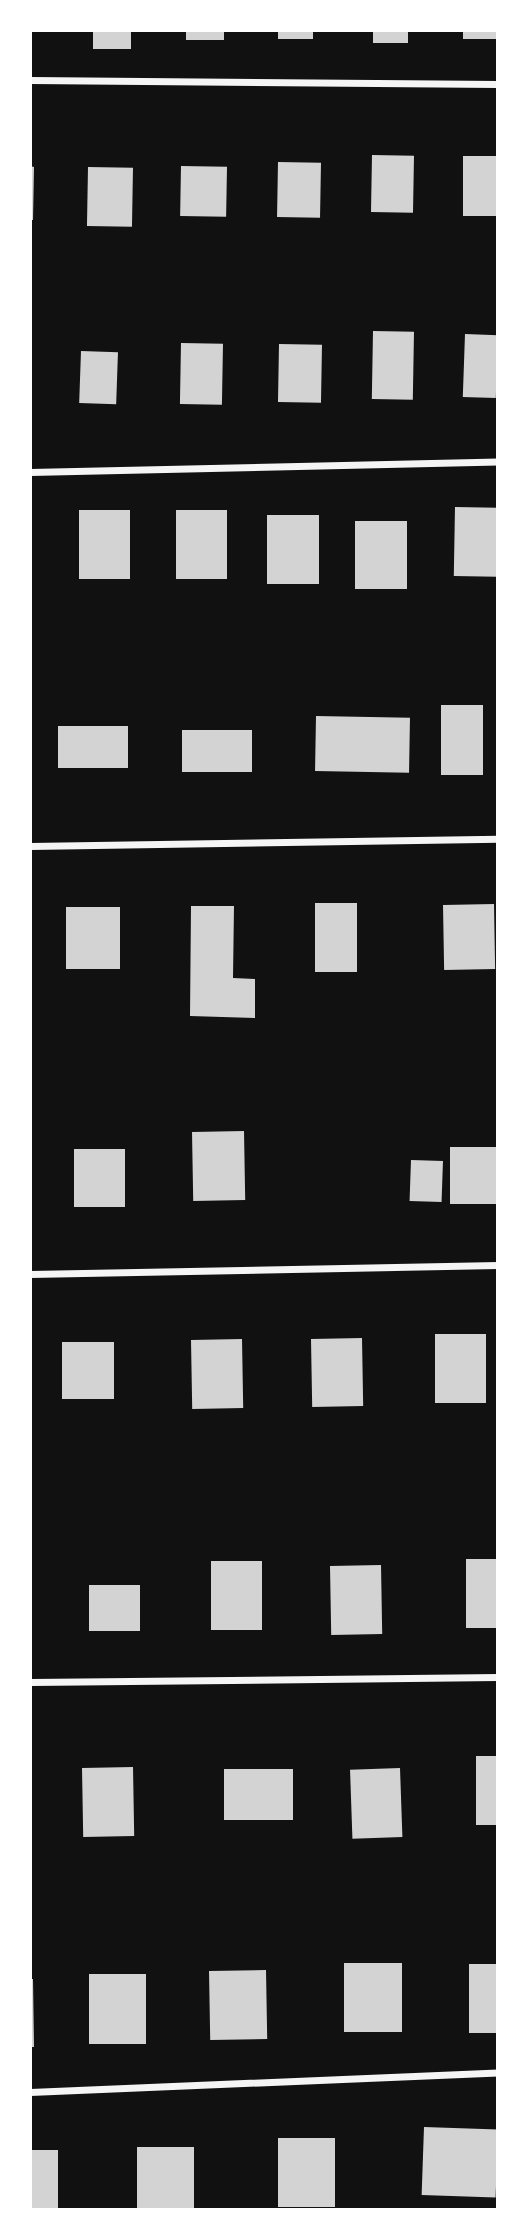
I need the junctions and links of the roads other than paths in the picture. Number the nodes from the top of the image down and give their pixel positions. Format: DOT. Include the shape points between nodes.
graph roads {
  1 [pos="30,80"];
  2 [pos="498,84"];
  3 [pos="498,461"];
  4 [pos="30,472"];
  5 [pos="498,839"];
  6 [pos="30,846"];
  7 [pos="498,1265"];
  8 [pos="30,1274"];
  9 [pos="498,1677"];
  10 [pos="30,1682"];
  11 [pos="498,2072"];
  12 [pos="30,2092"];
  1 -- 2 [label="street"];
  3 -- 4 [label="street"];
  5 -- 6 [label="street"];
  7 -- 8 [label="street"];
  9 -- 10 [label="street"];
  11 -- 12 [label="street"];
}
